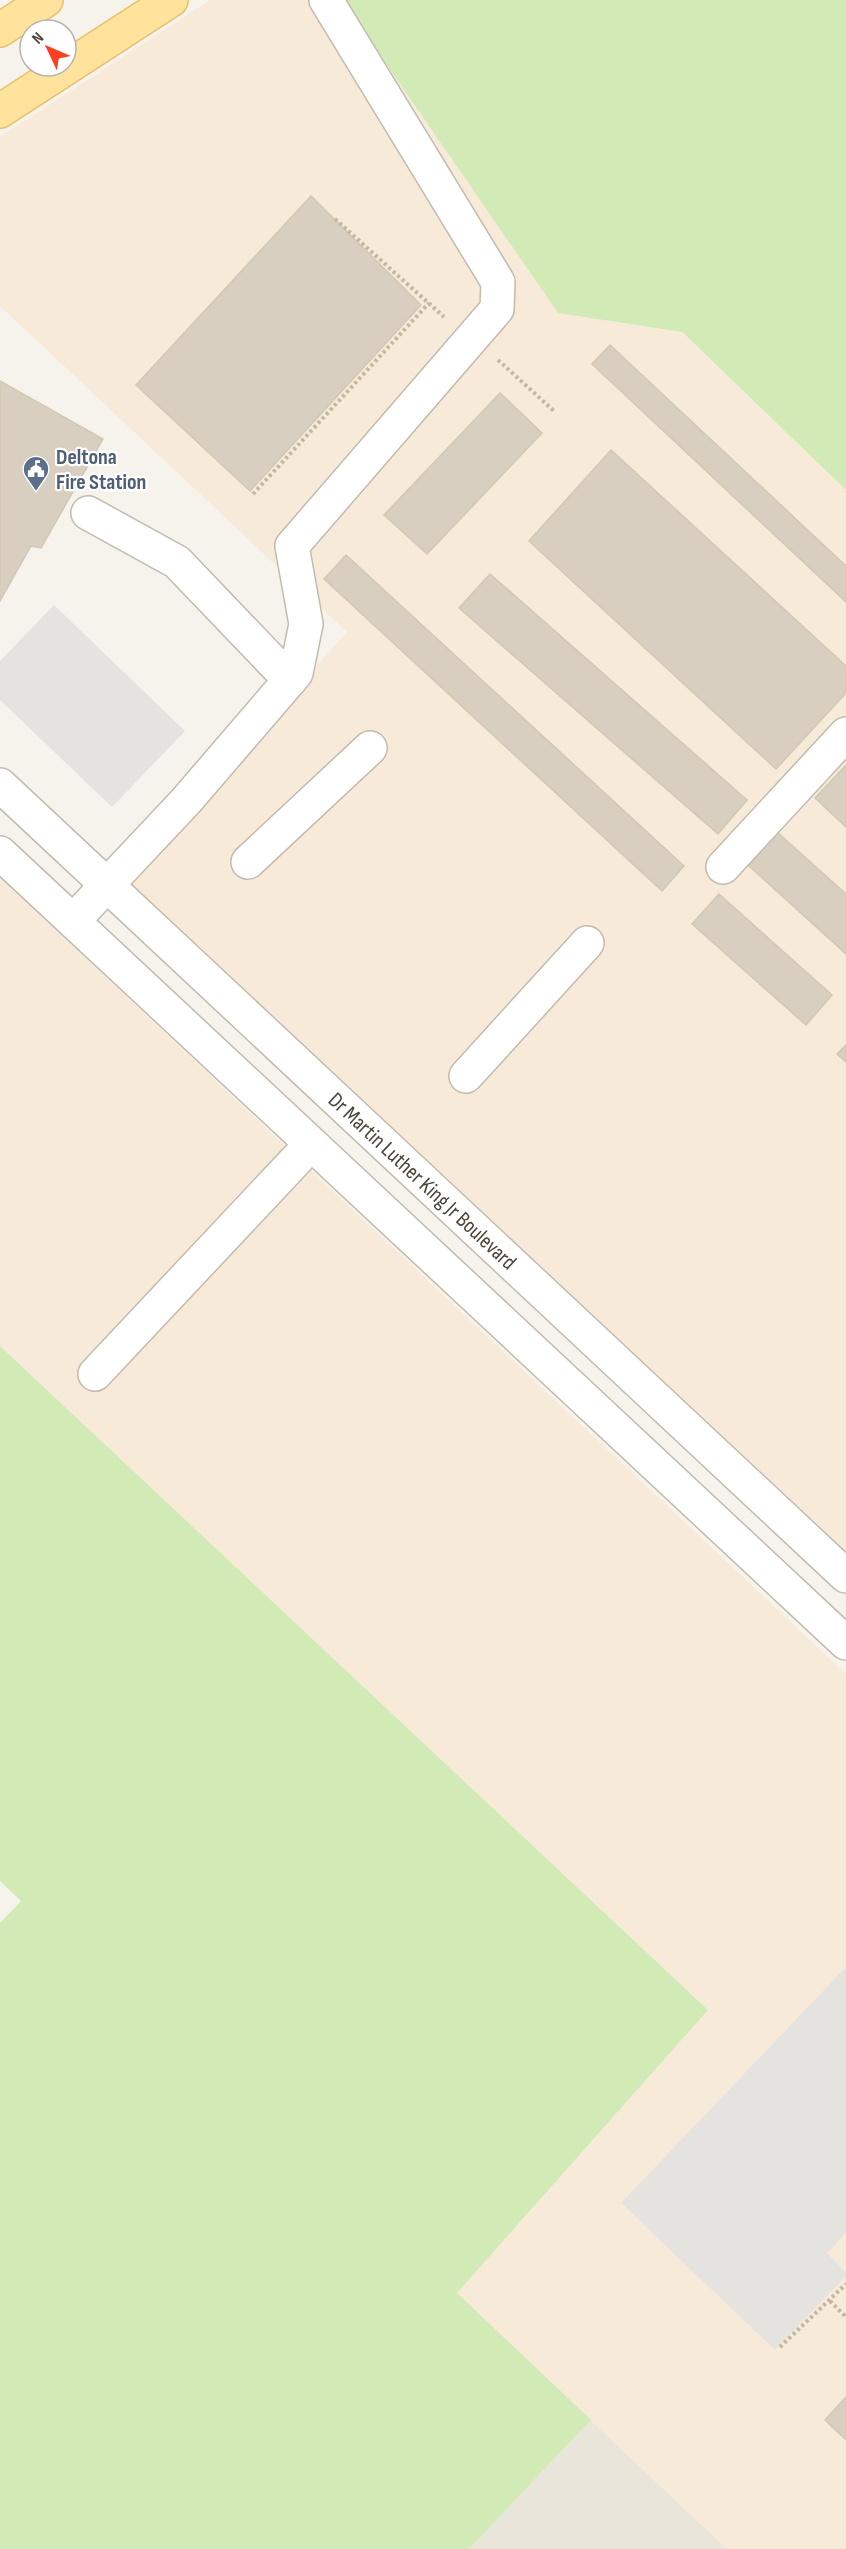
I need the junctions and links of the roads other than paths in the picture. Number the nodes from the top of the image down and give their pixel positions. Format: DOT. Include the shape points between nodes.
graph roads {
  1 [pos="46,0"];
  2 [pos="171,0"];
  3 [pos="326,0"];
  4 [pos="0,30"];
  5 [pos="0,111"];
  6 [pos="88,513"];
  7 [pos="290,680"];
  8 [pos="846,734"];
  9 [pos="370,748"];
  10 [pos="0,785"];
  11 [pos="0,853"];
  12 [pos="248,862"];
  13 [pos="723,867"];
  14 [pos="108,886"];
  15 [pos="73,921"];
  16 [pos="587,942"];
  17 [pos="466,1076"];
  18 [pos="298,1158"];
  19 [pos="95,1374"];
  20 [pos="630,1374"];
  21 [pos="596,1410"];
  22 [pos="846,1576"];
  23 [pos="846,1642"];
  1 -- 4 [label="main road"];
  2 -- 5 [label="main road"];
  3 -- 7 [label="street" via="498,282 497,309 292,546 306,624 296,673"];
  6 -- 7 [label="street" via="177,562"];
  7 -- 14 [label="street"];
  8 -- 13 [label="street"];
  9 -- 12 [label="street"];
  10 -- 14 [label="street, Dr Martin Luther King Jr Boulevard"];
  11 -- 15 [label="street"];
  14 -- 15 [label="street"];
  14 -- 20 [label="street, Dr Martin Luther King Jr Boulevard"];
  15 -- 21 [label="street"];
  16 -- 17 [label="street"];
  18 -- 19 [label="street"];
  20 -- 21 [label="street"];
  20 -- 22 [label="street, Dr Martin Luther King Jr Boulevard"];
  21 -- 23 [label="street"];
}
